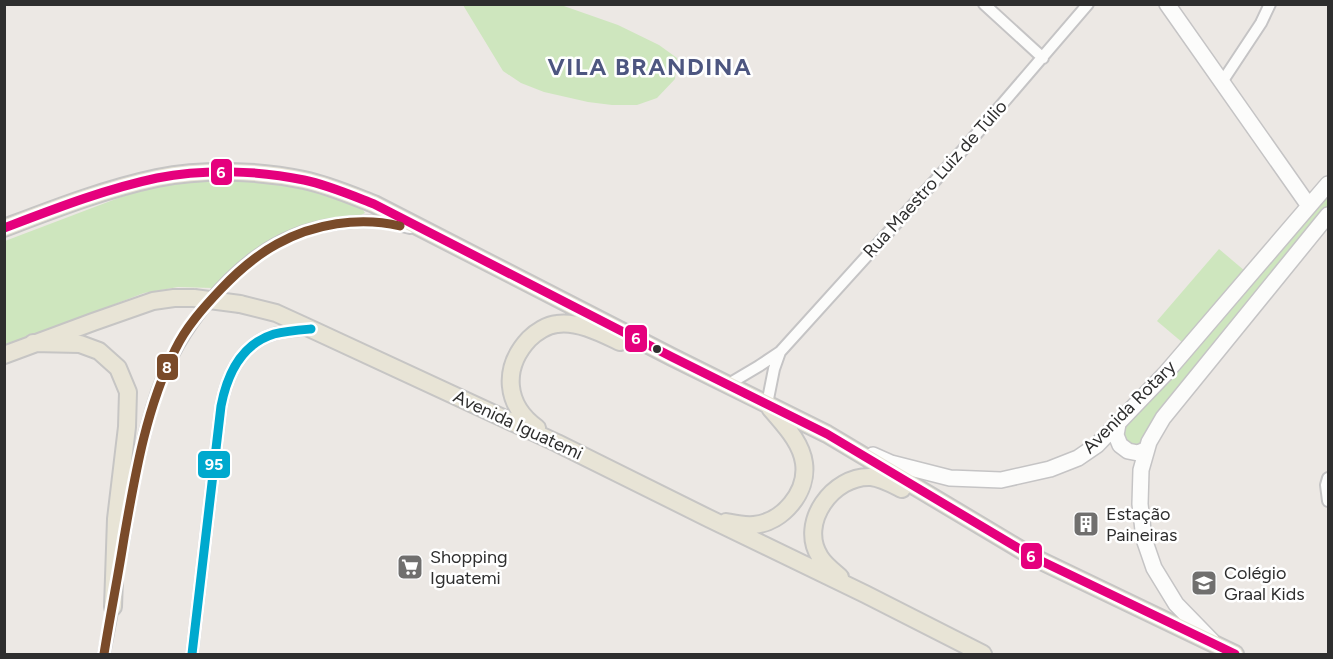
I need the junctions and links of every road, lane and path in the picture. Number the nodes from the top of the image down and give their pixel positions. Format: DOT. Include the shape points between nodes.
graph roads {
  1 [pos="1088,4"];
  2 [pos="1167,4"];
  3 [pos="1270,4"];
  4 [pos="984,5"];
  5 [pos="1043,58"];
  6 [pos="1222,82"];
  7 [pos="1329,184"];
  8 [pos="1309,206"];
  9 [pos="1329,215"];
  10 [pos="4,228"];
  11 [pos="444,240"];
  12 [pos="311,329"];
  13 [pos="33,343"];
  14 [pos="780,352"];
  15 [pos="4,355"];
  16 [pos="672,357"];
  17 [pos="727,385"];
  18 [pos="767,404"];
  19 [pos="1118,424"];
  20 [pos="827,434"];
  21 [pos="557,442"];
  22 [pos="1147,449"];
  23 [pos="1329,478"];
  24 [pos="1329,501"];
  25 [pos="708,518"];
  26 [pos="1033,557"];
  27 [pos="864,594"];
  28 [pos="113,607"];
  29 [pos="1216,645"];
  30 [pos="105,654"];
  31 [pos="192,654"];
  32 [pos="983,654"];
  33 [pos="1235,654"];
  1 -- 5 [label="street, Rua Maestro Luiz de Túlio"];
  2 -- 6 [label="main road"];
  3 -- 6 [label="street"];
  4 -- 5 [label="street"];
  5 -- 14 [label="street, Rua Maestro Luiz de Túlio"];
  6 -- 8 [label="main road"];
  7 -- 8 [label="main road, Avenida Rotary"];
  8 -- 19 [label="main road, Avenida Rotary"];
  9 -- 22 [label="main road, Avenida Rotary" via="1163,418"];
  10 -- 11 [label="main road" via="98,194 158,178 231,172 305,180 341,191"];
  11 -- 16 [label="main road"];
  11 -- 28 [label="street" via="379,222 331,224 294,235 248,261 198,314 175,349 157,392 135,474"];
  12 -- 13 [label="main road, Avenida Iguatemi, bridge" via="276,313 240,304 174,298"];
  12 -- 21 [label="main road, Avenida Iguatemi"];
  12 -- 31 [label="street" via="274,334 256,342 244,353 225,387"];
  13 -- 15 [label="main road, Avenida Iguatemi"];
  13 -- 28 [label="main road" via="80,344 99,351 118,368 128,392 116,519"];
  14 -- 17 [label="street"];
  14 -- 18 [label="street"];
  16 -- 17 [label="main road"];
  16 -- 21 [label="main road" via="646,354 601,333 570,324 556,324 532,336 519,349 513,364 510,382 514,402 526,420"];
  17 -- 18 [label="main road"];
  18 -- 20 [label="main road"];
  18 -- 25 [label="main road" via="797,442 804,462 804,479 795,498 765,523 743,525"];
  19 -- 20 [label="main road, Avenida Rotary" via="1078,458 1001,480 950,478 891,463"];
  19 -- 22 [label="main road" via="1116,435 1120,445 1138,453"];
  20 -- 26 [label="main road"];
  21 -- 25 [label="main road, Avenida Iguatemi"];
  22 -- 29 [label="main road, Avenida Rotary" via="1141,470 1140,504 1144,539 1154,568 1176,604"];
  23 -- 24 [label="street"];
  25 -- 27 [label="main road, Avenida Iguatemi"];
  26 -- 27 [label="main road" via="895,485 871,477 853,479 825,499 818,510 814,535 819,556 828,567"];
  26 -- 29 [label="main road"];
  27 -- 32 [label="main road, Avenida Iguatemi"];
  28 -- 30 [label="street"];
  29 -- 33 [label="main road"];
}
